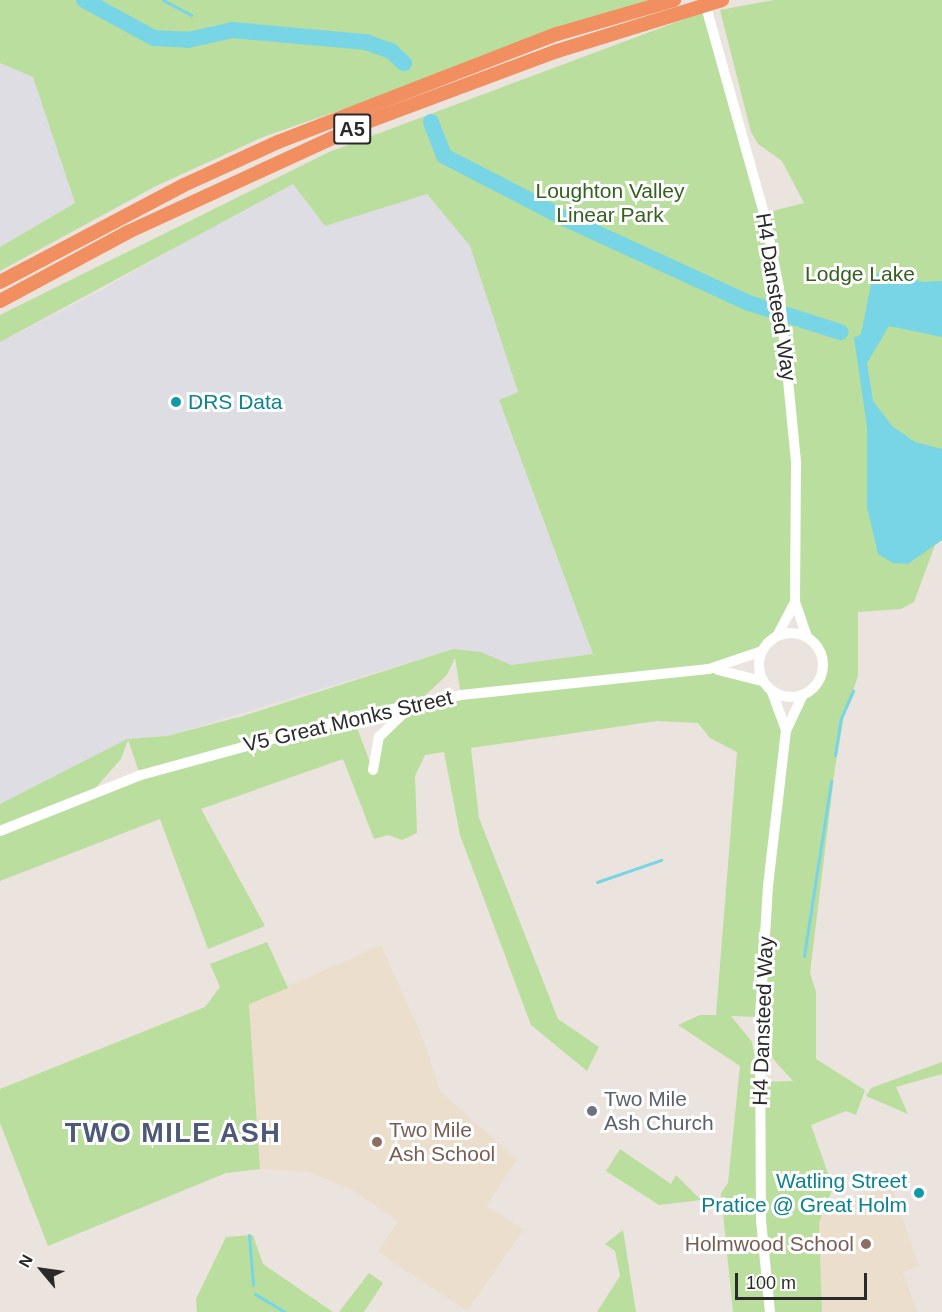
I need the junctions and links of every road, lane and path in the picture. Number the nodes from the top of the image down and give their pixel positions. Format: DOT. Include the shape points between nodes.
graph roads {
  1 [pos="674,0"];
  2 [pos="704,0"];
  3 [pos="722,0"];
  4 [pos="0,282"];
  5 [pos="0,301"];
  6 [pos="795,602"];
  7 [pos="777,636"];
  8 [pos="807,637"];
  9 [pos="762,651"];
  10 [pos="709,669"];
  11 [pos="762,681"];
  12 [pos="772,692"];
  13 [pos="804,695"];
  14 [pos="412,705"];
  15 [pos="786,731"];
  16 [pos="373,770"];
  17 [pos="0,831"];
  18 [pos="770,1312"];
  1 -- 4 [label="highway, A5" via="557,34 278,142 184,185"];
  2 -- 6 [label="street, H4 Dansteed Way" via="764,213 779,288 796,462"];
  3 -- 5 [label="highway, A5" via="554,52 367,122 128,232"];
  6 -- 7 [label="street, H4 Dansteed Way"];
  6 -- 8 [label="street, H4 Dansteed Way"];
  7 -- 8 [label="street"];
  7 -- 9 [label="street"];
  8 -- 13 [label="street" via="823,662 819,682"];
  9 -- 10 [label="street, V5 Great Monks Street"];
  9 -- 11 [label="street"];
  10 -- 11 [label="street, V5 Great Monks Street"];
  10 -- 14 [label="street, V5 Great Monks Street"];
  11 -- 12 [label="street"];
  12 -- 13 [label="street" via="782,697"];
  12 -- 15 [label="street, H4 Dansteed Way"];
  13 -- 15 [label="street, H4 Dansteed Way"];
  14 -- 16 [label="street" via="379,737"];
  14 -- 17 [label="street, V5 Great Monks Street" via="205,755"];
  15 -- 18 [label="street, H4 Dansteed Way" via="768,886 760,1017 761,1212"];
}
